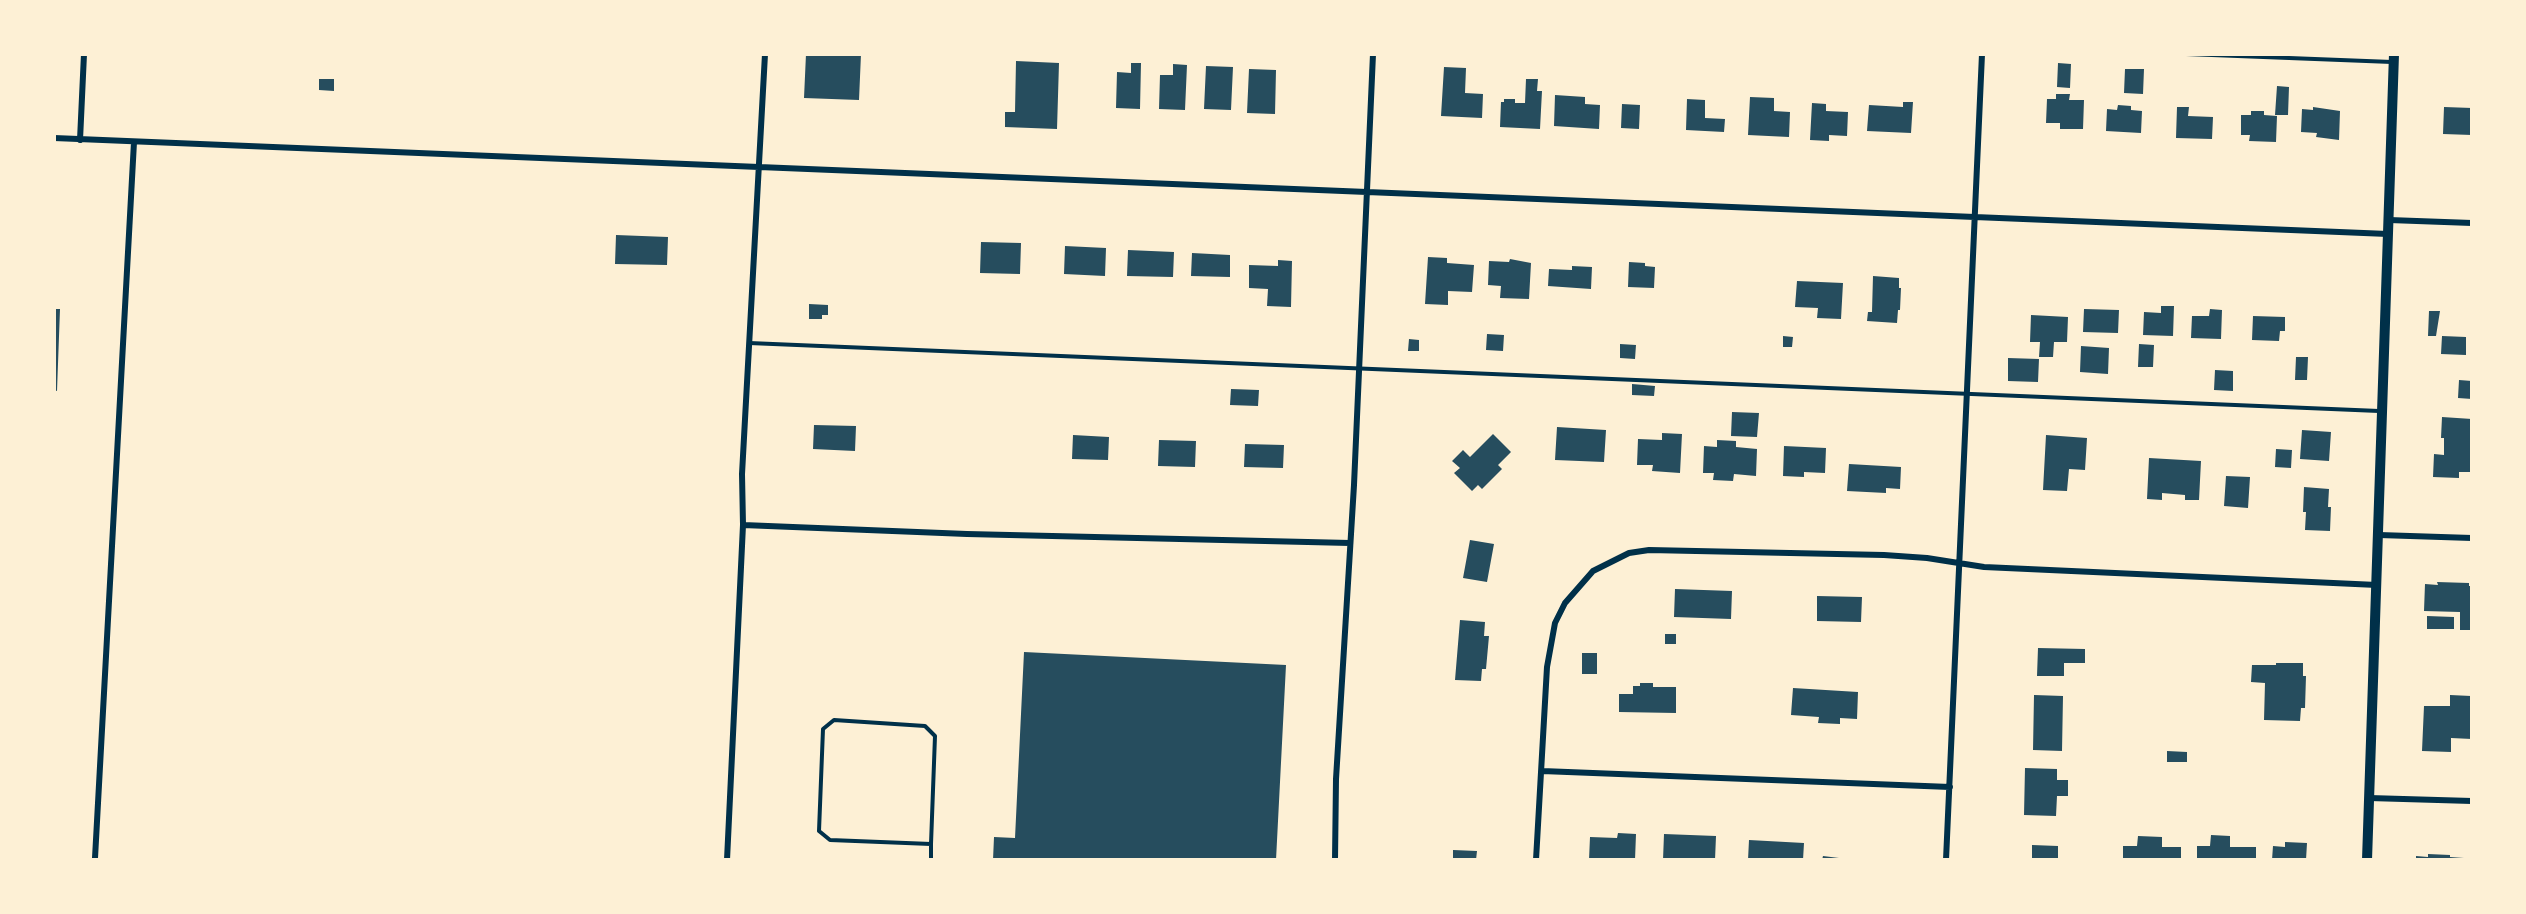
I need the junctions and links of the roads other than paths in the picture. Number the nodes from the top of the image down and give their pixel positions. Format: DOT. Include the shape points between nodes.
graph roads {
  1 [pos="84,54"];
  2 [pos="765,54"];
  3 [pos="1373,54"];
  4 [pos="1982,54"];
  5 [pos="2186,54"];
  6 [pos="2394,58"];
  7 [pos="54,138"];
  8 [pos="80,140"];
  9 [pos="134,142"];
  10 [pos="759,167"];
  11 [pos="1366,192"];
  12 [pos="1976,218"];
  13 [pos="2389,220"];
  14 [pos="2472,223"];
  15 [pos="2389,234"];
  16 [pos="749,343"];
  17 [pos="1358,369"];
  18 [pos="1966,393"];
  19 [pos="2383,411"];
  20 [pos="743,525"];
  21 [pos="2379,535"];
  22 [pos="2472,538"];
  23 [pos="1350,543"];
  24 [pos="1958,561"];
  25 [pos="2378,585"];
  26 [pos="1542,771"];
  27 [pos="1950,787"];
  28 [pos="2369,798"];
  29 [pos="2472,801"];
  30 [pos="932,844"];
  31 [pos="95,859"];
  32 [pos="726,860"];
  33 [pos="931,860"];
  34 [pos="1335,860"];
  35 [pos="1536,860"];
  36 [pos="1946,860"];
  37 [pos="2367,860"];
  1 -- 8 [label="street"];
  2 -- 10 [label="street"];
  3 -- 11 [label="street"];
  4 -- 12 [label="street"];
  5 -- 6 [label="lane"];
  6 -- 13 [label="street"];
  7 -- 8 [label="street"];
  8 -- 9 [label="street"];
  9 -- 10 [label="street"];
  9 -- 31 [label="street"];
  10 -- 11 [label="street"];
  10 -- 16 [label="street"];
  11 -- 12 [label="street"];
  11 -- 17 [label="street"];
  12 -- 15 [label="street"];
  12 -- 18 [label="street"];
  13 -- 14 [label="street"];
  13 -- 15 [label="street"];
  15 -- 19 [label="street"];
  16 -- 17 [label="lane"];
  16 -- 20 [label="street"];
  17 -- 18 [label="lane"];
  17 -- 23 [label="street"];
  18 -- 19 [label="lane"];
  18 -- 24 [label="street"];
  19 -- 21 [label="street"];
  20 -- 23 [label="street"];
  20 -- 32 [label="street"];
  21 -- 22 [label="street"];
  21 -- 25 [label="street"];
  23 -- 34 [label="street"];
  24 -- 25 [label="street" via="1984,567"];
  24 -- 26 [label="street" via="1884,555 1649,550 1611,561 1593,571 1564,603 1555,623 1547,667"];
  24 -- 27 [label="street"];
  25 -- 28 [label="street"];
  26 -- 27 [label="street"];
  26 -- 35 [label="street"];
  27 -- 36 [label="street"];
  28 -- 29 [label="street"];
  28 -- 37 [label="street"];
  30 -- 30 [label="lane" via="935,736 925,726 903,724 834,720 823,729 819,831 830,840"];
  30 -- 33 [label="lane"];
}
